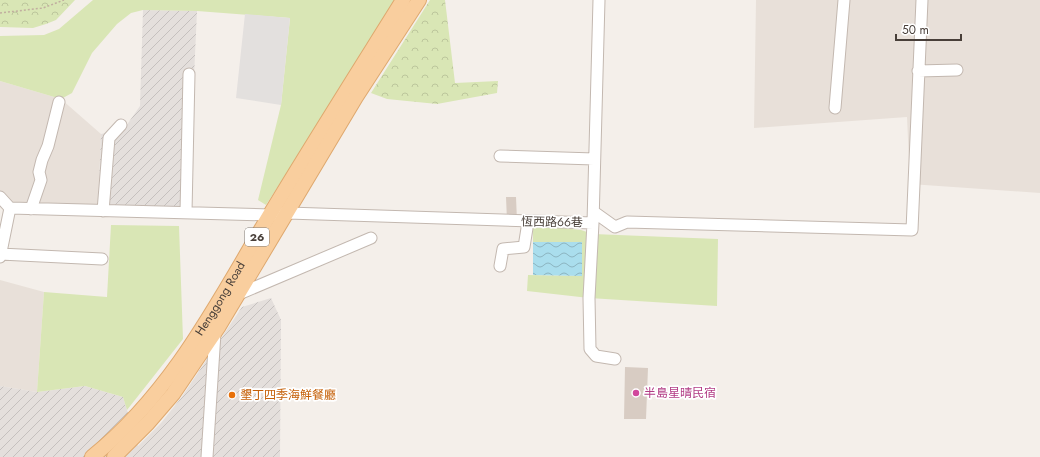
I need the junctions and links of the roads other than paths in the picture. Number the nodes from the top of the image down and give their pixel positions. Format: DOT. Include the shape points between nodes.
graph roads {
  1 [pos="403,0"];
  2 [pos="419,0"];
  3 [pos="599,0"];
  4 [pos="844,0"];
  5 [pos="922,0"];
  6 [pos="957,70"];
  7 [pos="918,71"];
  8 [pos="190,74"];
  9 [pos="59,102"];
  10 [pos="835,108"];
  11 [pos="121,125"];
  12 [pos="500,156"];
  13 [pos="594,159"];
  14 [pos="0,196"];
  15 [pos="10,208"];
  16 [pos="31,209"];
  17 [pos="103,211"];
  18 [pos="186,212"];
  19 [pos="288,213"];
  20 [pos="270,215"];
  21 [pos="594,218"];
  22 [pos="528,222"];
  23 [pos="2,237"];
  24 [pos="371,238"];
  25 [pos="0,254"];
  26 [pos="0,257"];
  27 [pos="102,259"];
  28 [pos="500,266"];
  29 [pos="239,294"];
  30 [pos="215,333"];
  31 [pos="615,359"];
  32 [pos="92,457"];
  33 [pos="114,457"];
  34 [pos="208,457"];
  1 -- 20 [label="main road, Henggong Road / 26"];
  2 -- 19 [label="main road, Henggong Road / 26" via="356,97"];
  3 -- 13 [label="street, 恆西路66巷"];
  4 -- 10 [label="street"];
  5 -- 7 [label="street"];
  6 -- 7 [label="street"];
  7 -- 21 [label="street" via="912,230 627,222 615,227"];
  8 -- 18 [label="street"];
  9 -- 16 [label="street" via="39,172 41,180"];
  11 -- 17 [label="street" via="109,138"];
  12 -- 13 [label="street"];
  13 -- 21 [label="street, 恆西路66巷"];
  14 -- 15 [label="street"];
  15 -- 16 [label="street, 恆西路66巷"];
  15 -- 23 [label="street"];
  16 -- 17 [label="street, 恆西路66巷"];
  17 -- 18 [label="street, 恆西路66巷"];
  18 -- 20 [label="street, 恆西路66巷"];
  19 -- 20 [label="street, 恆西路66巷"];
  19 -- 22 [label="street, 恆西路66巷"];
  19 -- 29 [label="main road, Henggong Road / 26"];
  20 -- 32 [label="main road, Henggong Road / 26" via="224,295 162,386 134,419"];
  21 -- 22 [label="street, 恆西路66巷"];
  21 -- 31 [label="street" via="589,298 590,349 596,356"];
  22 -- 28 [label="street" via="524,247 503,249"];
  23 -- 25 [label="street"];
  24 -- 29 [label="street"];
  25 -- 26 [label="street"];
  25 -- 27 [label="street"];
  29 -- 30 [label="main road, Henggong Road / 26"];
  30 -- 33 [label="main road, Henggong Road / 26" via="173,394"];
  30 -- 34 [label="street"];
}
